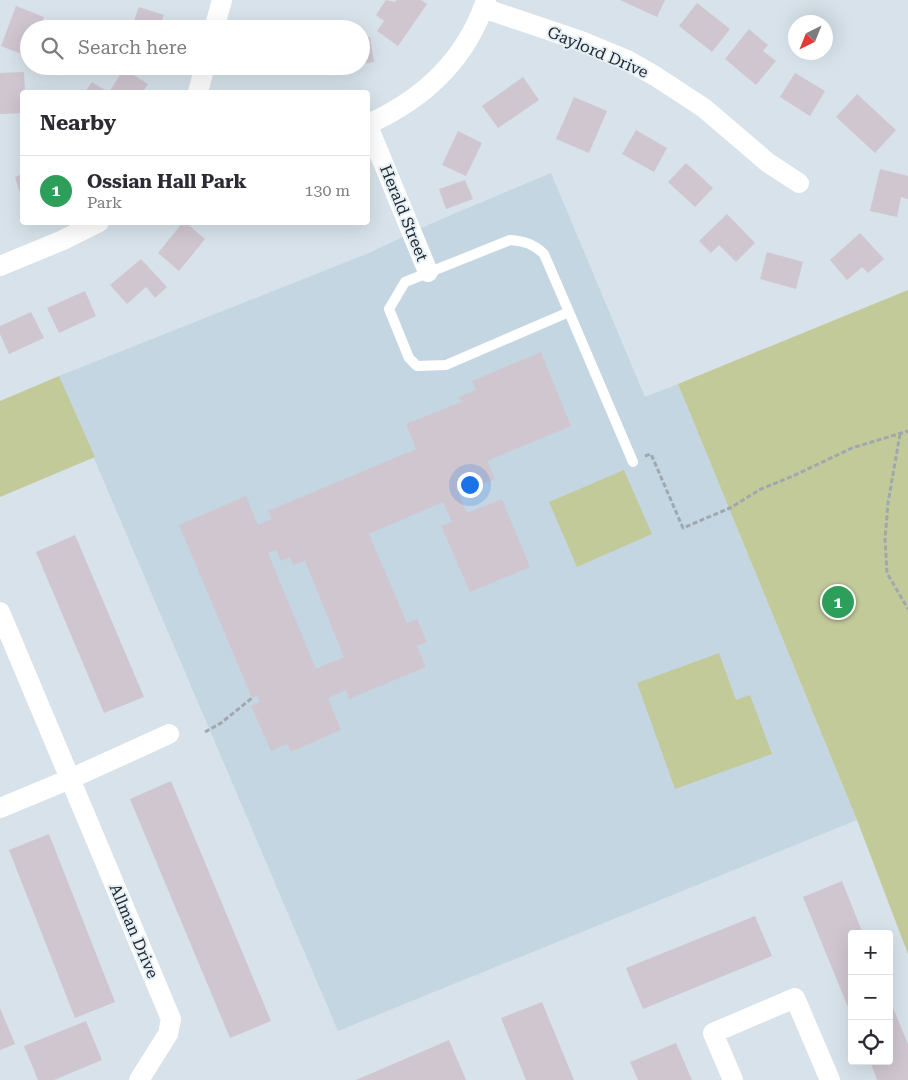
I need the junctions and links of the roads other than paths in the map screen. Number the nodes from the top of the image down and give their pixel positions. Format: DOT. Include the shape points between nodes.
graph roads {
  1 [pos="222,0"];
  2 [pos="484,4"];
  3 [pos="216,20"];
  4 [pos="203,75"];
  5 [pos="199,90"];
  6 [pos="370,124"];
  7 [pos="370,130"];
  8 [pos="799,184"];
  9 [pos="93,225"];
  10 [pos="0,266"];
  11 [pos="428,272"];
  12 [pos="569,312"];
  13 [pos="633,462"];
  14 [pos="0,612"];
  15 [pos="169,734"];
  16 [pos="70,779"];
  17 [pos="0,808"];
  18 [pos="139,1080"];
  19 [pos="733,1080"];
  20 [pos="830,1080"];
  1 -- 3 [label="street"];
  2 -- 6 [label="street" via="476,27 444,73 425,91"];
  2 -- 8 [label="street, Gaylord Drive" via="627,60 704,108 767,162"];
  4 -- 5 [label="street"];
  7 -- 11 [label="street, Herald Street"];
  9 -- 10 [label="street"];
  11 -- 12 [label="lane" via="510,240 525,242 538,247 544,254"];
  11 -- 12 [label="lane" via="404,282 388,309 409,358 417,366 446,365"];
  12 -- 13 [label="lane"];
  14 -- 16 [label="street, Allman Drive"];
  15 -- 16 [label="street"];
  16 -- 17 [label="street"];
  16 -- 18 [label="street, Allman Drive" via="171,1020 168,1034"];
  19 -- 20 [label="street" via="713,1033 795,998"];
}
